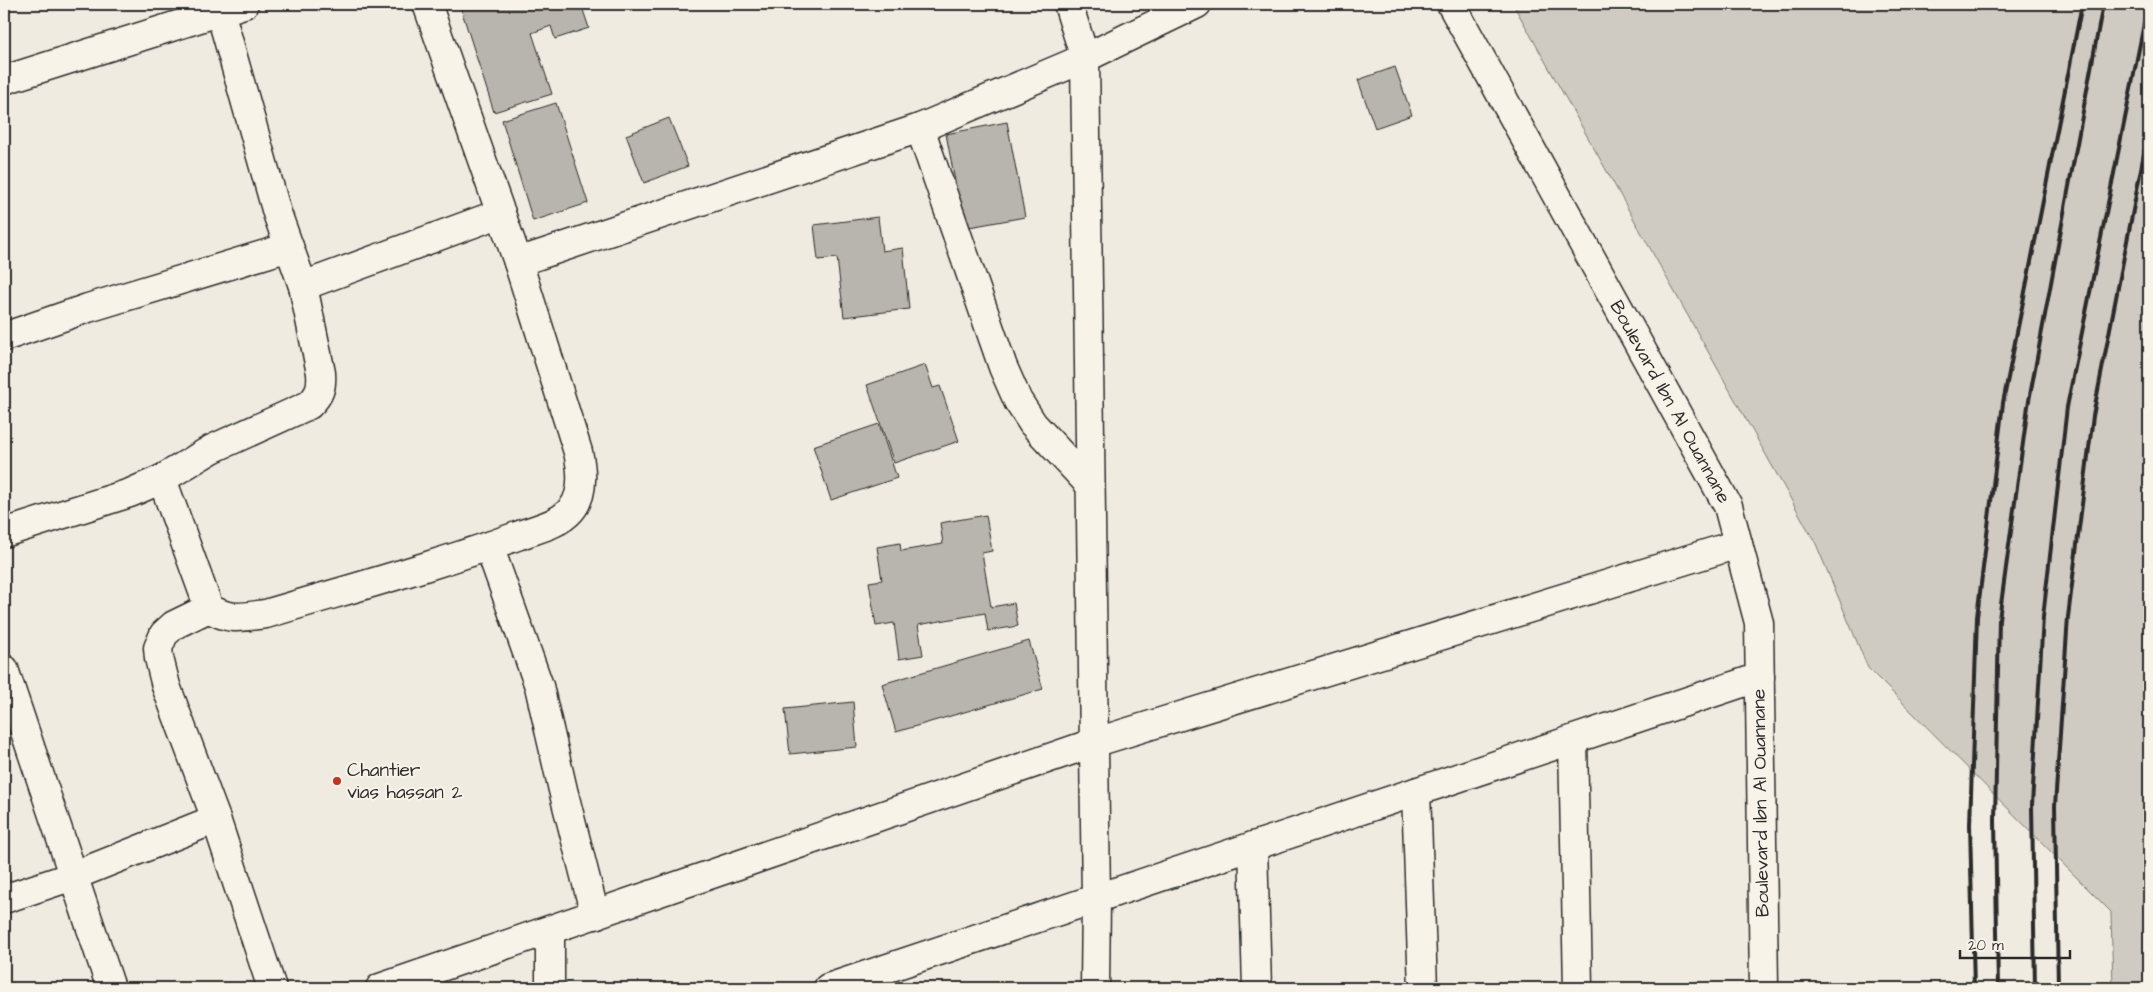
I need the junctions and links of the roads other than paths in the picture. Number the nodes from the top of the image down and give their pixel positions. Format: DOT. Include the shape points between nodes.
graph roads {
  1 [pos="427,4"];
  2 [pos="1068,4"];
  3 [pos="1197,4"];
  4 [pos="1451,4"];
  5 [pos="232,7"];
  6 [pos="1085,58"];
  7 [pos="4,80"];
  8 [pos="920,128"];
  9 [pos="501,213"];
  10 [pos="289,247"];
  11 [pos="518,262"];
  12 [pos="303,286"];
  13 [pos="4,337"];
  14 [pos="162,479"];
  15 [pos="1089,484"];
  16 [pos="4,533"];
  17 [pos="1738,544"];
  18 [pos="489,546"];
  19 [pos="208,608"];
  20 [pos="4,669"];
  21 [pos="1760,677"];
  22 [pos="1573,740"];
  23 [pos="1093,743"];
  24 [pos="1416,792"];
  25 [pos="216,819"];
  26 [pos="1254,846"];
  27 [pos="73,876"];
  28 [pos="4,899"];
  29 [pos="1096,899"];
  30 [pos="595,915"];
  31 [pos="550,931"];
  32 [pos="886,979"];
  33 [pos="111,988"];
  34 [pos="272,988"];
  35 [pos="380,988"];
  36 [pos="550,988"];
  37 [pos="828,988"];
  38 [pos="1095,988"];
  39 [pos="1257,988"];
  40 [pos="1422,988"];
  41 [pos="1578,988"];
  42 [pos="1764,988"];
  1 -- 9 [label="street"];
  2 -- 6 [label="street"];
  3 -- 6 [label="street"];
  4 -- 17 [label="street, Boulevard Ibn Al Ouannane" via="1728,506"];
  5 -- 7 [label="street"];
  5 -- 10 [label="street"];
  6 -- 8 [label="street"];
  6 -- 15 [label="street"];
  8 -- 11 [label="street"];
  8 -- 15 [label="street" via="1003,367 1018,401 1033,424"];
  9 -- 11 [label="street"];
  9 -- 12 [label="street"];
  10 -- 12 [label="street"];
  10 -- 13 [label="street"];
  11 -- 18 [label="street" via="578,452 582,471 580,493 572,509 561,520"];
  12 -- 14 [label="street" via="321,373 322,386 317,398 309,405 212,449"];
  14 -- 16 [label="street" via="130,493"];
  14 -- 19 [label="street"];
  15 -- 23 [label="street"];
  17 -- 21 [label="street, Boulevard Ibn Al Ouannane" via="1759,623"];
  17 -- 23 [label="street"];
  18 -- 19 [label="street" via="266,614 223,616"];
  18 -- 30 [label="street" via="540,686 562,790"];
  19 -- 25 [label="street" via="174,625 164,634 158,648 166,686"];
  20 -- 27 [label="street"];
  21 -- 22 [label="street"];
  21 -- 42 [label="street, Boulevard Ibn Al Ouannane"];
  22 -- 24 [label="street"];
  22 -- 41 [label="street"];
  23 -- 29 [label="street"];
  23 -- 30 [label="street"];
  24 -- 26 [label="street"];
  24 -- 40 [label="street"];
  25 -- 27 [label="street"];
  25 -- 34 [label="street"];
  26 -- 29 [label="street"];
  26 -- 39 [label="street"];
  27 -- 28 [label="street"];
  27 -- 33 [label="street"];
  29 -- 32 [label="street"];
  29 -- 38 [label="street"];
  30 -- 31 [label="street"];
  31 -- 35 [label="street"];
  31 -- 36 [label="street"];
  32 -- 37 [label="street"];
}
